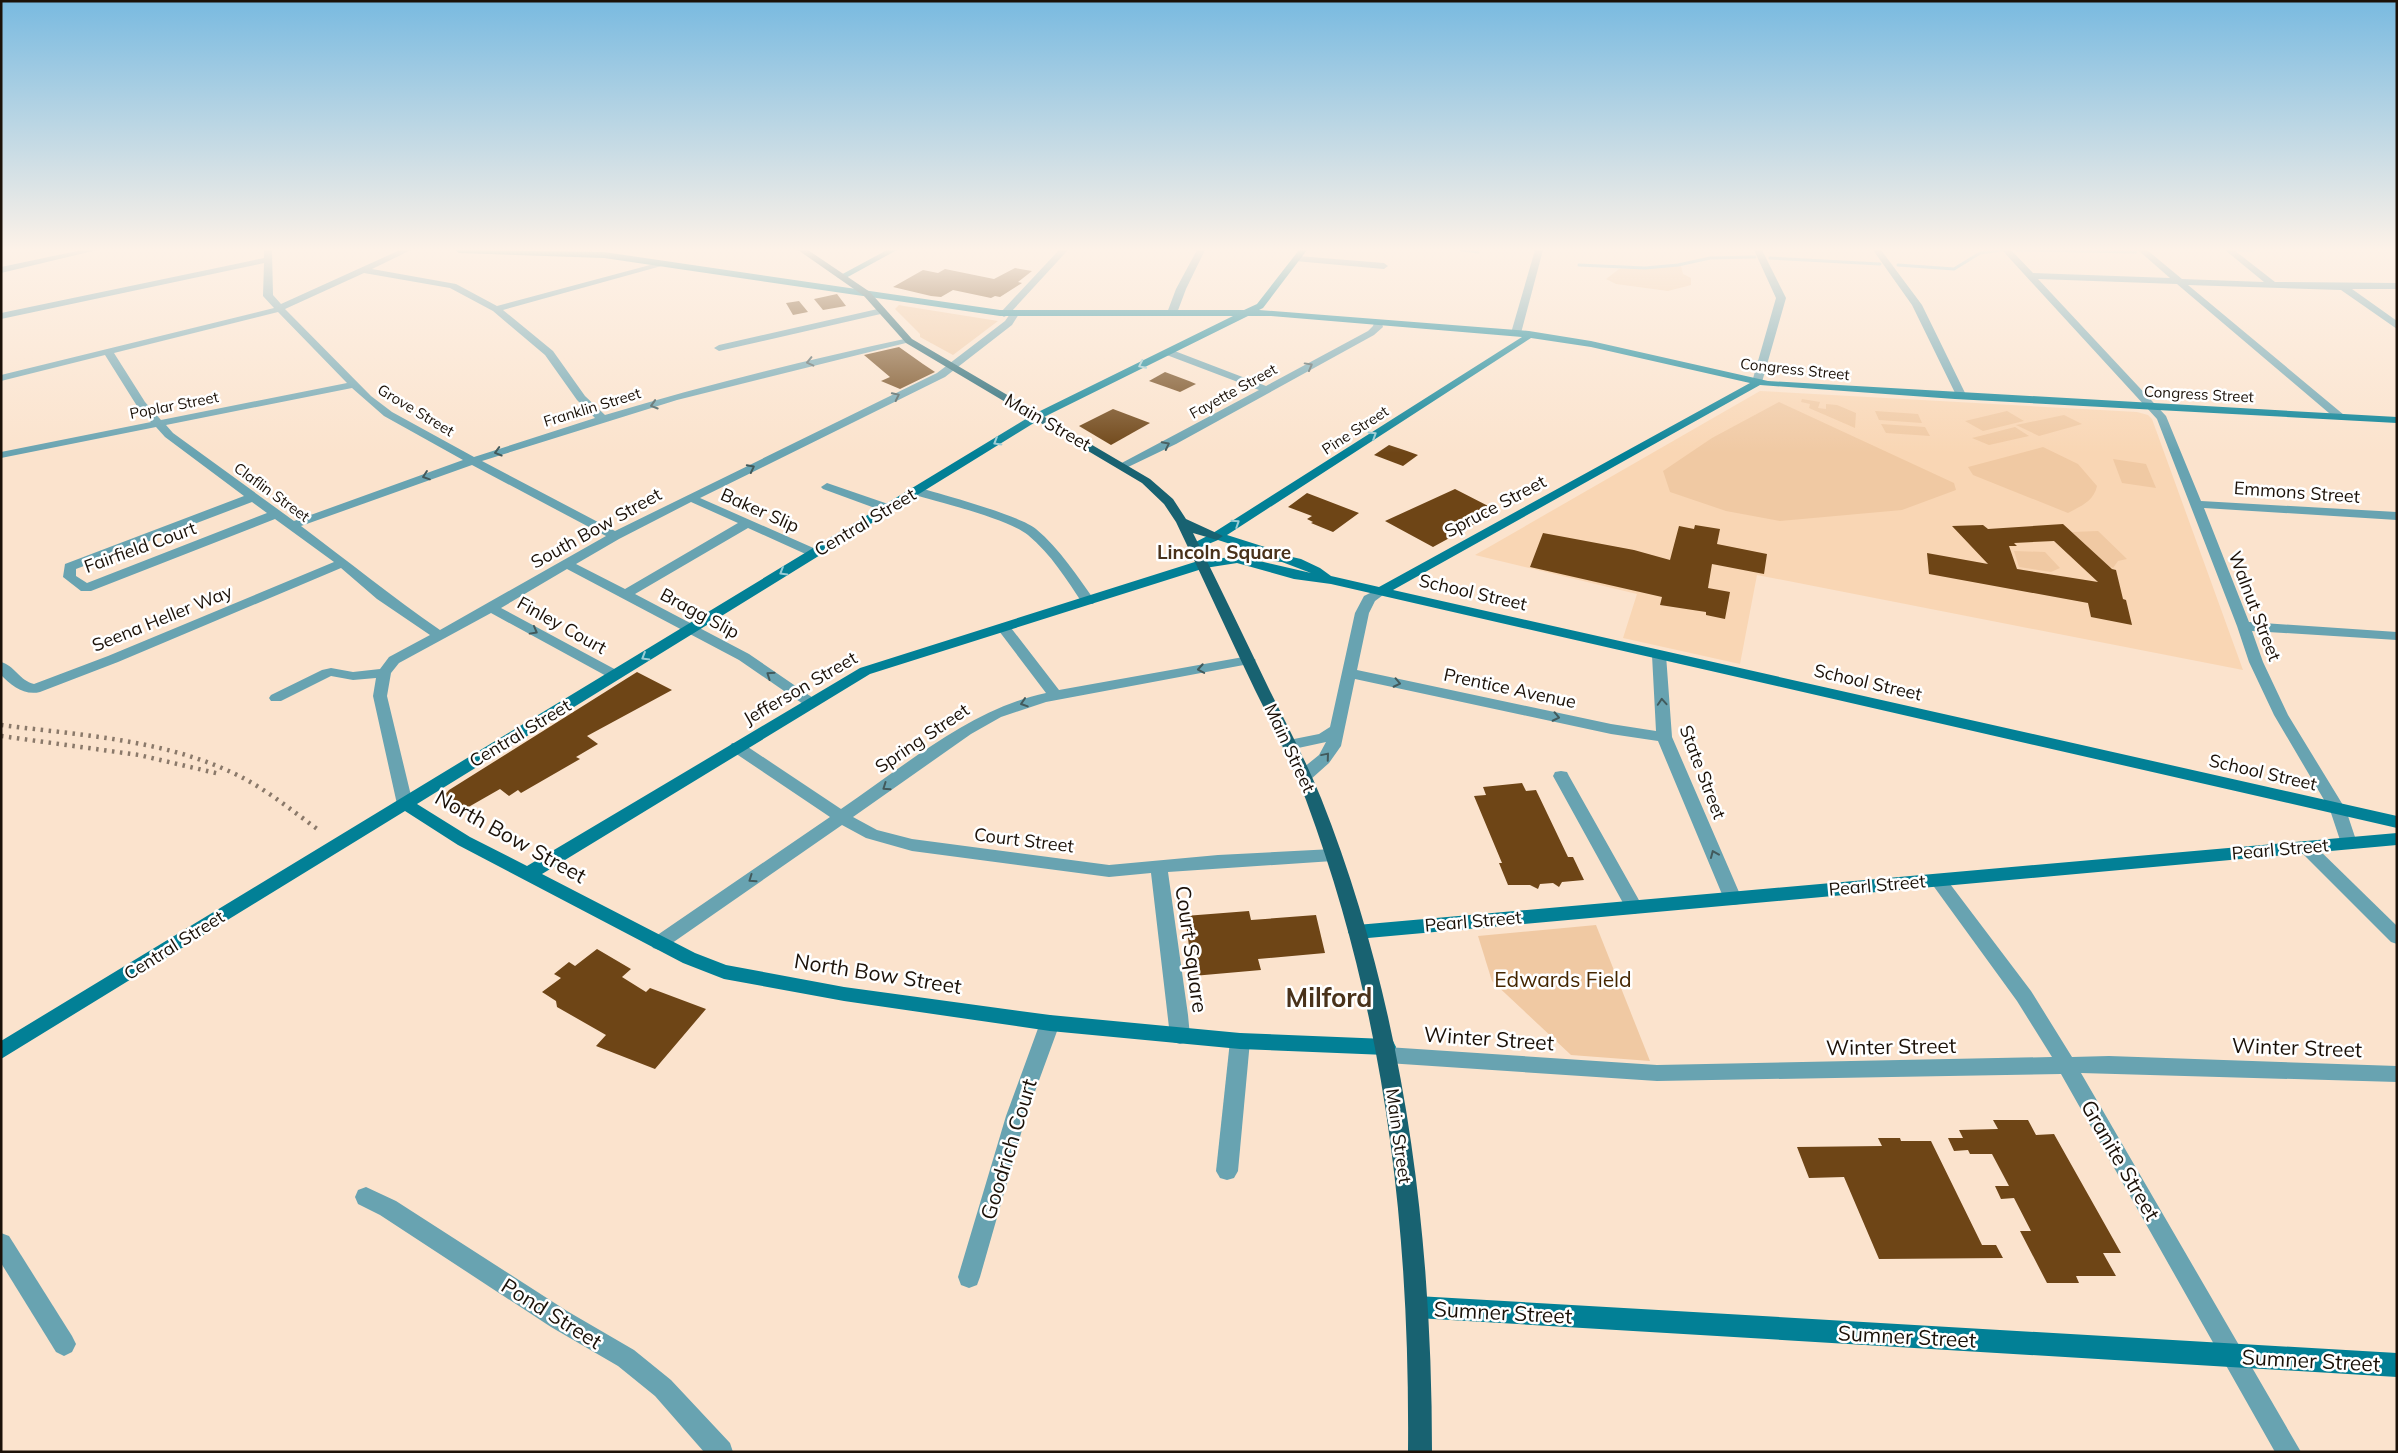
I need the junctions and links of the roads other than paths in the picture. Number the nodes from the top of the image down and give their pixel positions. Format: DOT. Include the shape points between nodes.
graph roads {
  1 [pos="241,318"];
  2 [pos="288,318"];
  3 [pos="507,318"];
  4 [pos="852,318"];
  5 [pos="888,318"];
  6 [pos="1009,318"];
  7 [pos="1239,318"];
  8 [pos="1318,318"];
  9 [pos="1520,318"];
  10 [pos="1775,318"];
  11 [pos="1923,318"];
  12 [pos="2069,318"];
  13 [pos="2222,318"];
  14 [pos="2386,318"];
  15 [pos="1378,322"];
  16 [pos="2397,326"];
  17 [pos="1516,333"];
  18 [pos="1529,334"];
  19 [pos="909,341"];
  20 [pos="720,348"];
  21 [pos="108,352"];
  22 [pos="1168,352"];
  23 [pos="952,366"];
  24 [pos="1,378"];
  25 [pos="1757,382"];
  26 [pos="353,385"];
  27 [pos="1267,390"];
  28 [pos="1962,397"];
  29 [pos="2154,407"];
  30 [pos="1038,416"];
  31 [pos="2340,417"];
  32 [pos="604,420"];
  33 [pos="2397,420"];
  34 [pos="157,424"];
  35 [pos="1,455"];
  36 [pos="472,460"];
  37 [pos="1122,466"];
  38 [pos="827,486"];
  39 [pos="916,491"];
  40 [pos="253,497"];
  41 [pos="691,498"];
  42 [pos="2195,504"];
  43 [pos="888,508"];
  44 [pos="276,514"];
  45 [pos="2397,516"];
  46 [pos="1182,522"];
  47 [pos="747,523"];
  48 [pos="292,526"];
  49 [pos="615,536"];
  50 [pos="1218,536"];
  51 [pos="1194,546"];
  52 [pos="814,553"];
  53 [pos="1234,558"];
  54 [pos="1282,558"];
  55 [pos="343,563"];
  56 [pos="567,564"];
  57 [pos="1203,564"];
  58 [pos="1331,580"];
  59 [pos="1380,592"];
  60 [pos="624,595"];
  61 [pos="1088,601"];
  62 [pos="491,608"];
  63 [pos="2244,626"];
  64 [pos="1003,627"];
  65 [pos="691,629"];
  66 [pos="440,636"];
  67 [pos="2397,636"];
  68 [pos="1659,655"];
  69 [pos="1249,660"];
  70 [pos="1,666"];
  71 [pos="384,673"];
  72 [pos="1349,673"];
  73 [pos="615,675"];
  74 [pos="1055,695"];
  75 [pos="276,698"];
  76 [pos="811,702"];
  77 [pos="1338,729"];
  78 [pos="1664,737"];
  79 [pos="1289,745"];
  80 [pos="737,747"];
  81 [pos="1304,776"];
  82 [pos="1561,776"];
  83 [pos="404,804"];
  84 [pos="2338,810"];
  85 [pos="841,818"];
  86 [pos="2397,822"];
  87 [pos="2397,839"];
  88 [pos="2349,844"];
  89 [pos="2306,847"];
  90 [pos="1333,856"];
  91 [pos="1159,868"];
  92 [pos="528,874"];
  93 [pos="1938,880"];
  94 [pos="1733,899"];
  95 [pos="1634,908"];
  96 [pos="1357,932"];
  97 [pos="2397,936"];
  98 [pos="659,943"];
  99 [pos="1050,1023"];
  100 [pos="1180,1036"];
  101 [pos="1240,1041"];
  102 [pos="1,1051"];
  103 [pos="1386,1051"];
  104 [pos="2066,1065"];
  105 [pos="2397,1074"];
  106 [pos="1228,1171"];
  107 [pos="366,1197"];
  108 [pos="1,1242"];
  109 [pos="969,1277"];
  110 [pos="1417,1307"];
  111 [pos="64,1344"];
  112 [pos="2233,1355"];
  113 [pos="2397,1364"];
  114 [pos="721,1452"];
  115 [pos="1420,1452"];
  116 [pos="2289,1452"];
  1 -- 21 [label="street"];
  2 -- 26 [label="street, Grove Street"];
  3 -- 32 [label="street" via="550,353 580,398"];
  4 -- 20 [label="street"];
  5 -- 19 [label="main road, Main Street"];
  6 -- 23 [label="street, South Bow Street" via="1009,323"];
  7 -- 22 [label="main road, Central Street"];
  8 -- 15 [label="main road, Congress Street"];
  9 -- 17 [label="street"];
  10 -- 25 [label="street"];
  11 -- 28 [label="street"];
  12 -- 29 [label="street, Walnut Street"];
  13 -- 31 [label="street"];
  14 -- 16 [label="street"];
  15 -- 17 [label="main road, Congress Street"];
  27 -- 15 [label="street, Fayette Street, one-way" via="1371,333 1378,327"];
  17 -- 18 [label="main road, Congress Street"];
  18 -- 25 [label="main road, Congress Street" via="1591,344"];
  50 -- 18 [label="main road, Pine Street, one-way"];
  19 -- 23 [label="main road, Main Street"];
  19 -- 32 [label="street, Franklin Street, one-way" via="765,373"];
  21 -- 24 [label="street"];
  21 -- 34 [label="street, Claflin Street"];
  22 -- 27 [label="street"];
  22 -- 30 [label="main road, Central Street, one-way"];
  23 -- 30 [label="main road, Main Street"];
  41 -- 23 [label="street, South Bow Street, one-way" via="941,375"];
  25 -- 28 [label="main road, Congress Street"];
  25 -- 59 [label="main road, Spruce Street" via="1578,485"];
  26 -- 34 [label="street, Poplar Street"];
  26 -- 36 [label="street, Grove Street" via="388,414"];
  37 -- 27 [label="street, Fayette Street, one-way"];
  28 -- 29 [label="main road, Congress Street"];
  29 -- 31 [label="main road, Congress Street"];
  29 -- 42 [label="street, Walnut Street" via="2162,418"];
  30 -- 37 [label="main road, Main Street"];
  30 -- 39 [label="main road, Central Street, one-way"];
  31 -- 33 [label="main road, Congress Street"];
  32 -- 36 [label="street, Franklin Street, one-way"];
  34 -- 35 [label="street, Poplar Street"];
  34 -- 40 [label="street, Claflin Street" via="168,436"];
  36 -- 48 [label="street, Franklin Street, one-way"];
  36 -- 49 [label="street, Grove Street"];
  37 -- 46 [label="main road, Main Street" via="1159,491"];
  38 -- 43 [label="street"];
  39 -- 43 [label="main road, Central Street"];
  39 -- 61 [label="street" via="1007,520 1031,531 1062,563"];
  40 -- 44 [label="street, Claflin Street"];
  40 -- 44 [label="street, Fairfield Court" via="70,567 69,577 86,588"];
  41 -- 47 [label="street, Baker Slip"];
  41 -- 49 [label="street, South Bow Street"];
  42 -- 45 [label="street, Emmons Street"];
  42 -- 63 [label="street, Walnut Street"];
  43 -- 52 [label="main road, Central Street"];
  44 -- 48 [label="street, Claflin Street"];
  46 -- 50 [label="main road"];
  46 -- 51 [label="main road, Main Street"];
  47 -- 52 [label="street, Baker Slip"];
  47 -- 60 [label="street"];
  48 -- 55 [label="street, Claflin Street"];
  49 -- 56 [label="street, South Bow Street"];
  50 -- 51 [label="main road, Pine Street"];
  50 -- 54 [label="main road"];
  51 -- 57 [label="main road, Main Street"];
  52 -- 65 [label="main road, Central Street, one-way"];
  53 -- 54 [label="main road, School Street" via="1258,554"];
  53 -- 57 [label="main road, School Street"];
  53 -- 58 [label="main road, School Street" via="1294,575"];
  54 -- 58 [label="main road, School Street"];
  55 -- 66 [label="street, Claflin Street" via="382,596"];
  55 -- 70 [label="street, Seena Heller Way" via="35,689 20,685"];
  56 -- 60 [label="street, Bragg Slip"];
  56 -- 62 [label="street, South Bow Street"];
  57 -- 61 [label="main road, Jefferson Street"];
  57 -- 69 [label="main road, Main Street"];
  58 -- 59 [label="main road, School Street"];
  59 -- 68 [label="main road, School Street"];
  59 -- 72 [label="street, Spruce Street" via="1368,599 1364,607"];
  60 -- 65 [label="street, Bragg Slip"];
  61 -- 64 [label="main road, Jefferson Street"];
  62 -- 66 [label="street, South Bow Street"];
  62 -- 73 [label="street, Finley Court, one-way"];
  63 -- 67 [label="street"];
  63 -- 84 [label="street, Walnut Street" via="2256,662 2281,715"];
  64 -- 74 [label="street"];
  64 -- 76 [label="main road, Jefferson Street" via="870,669"];
  65 -- 73 [label="main road, Central Street, one-way"];
  76 -- 65 [label="street, Bragg Slip, one-way" via="744,658"];
  66 -- 71 [label="street, South Bow Street" via="394,660"];
  78 -- 68 [label="street, State Street, one-way"];
  68 -- 84 [label="main road, School Street"];
  69 -- 74 [label="street, Spring Street, one-way"];
  69 -- 79 [label="main road, Main Street"];
  71 -- 75 [label="street" via="322,674"];
  71 -- 83 [label="street" via="380,696"];
  72 -- 77 [label="street, Spruce Street"];
  72 -- 78 [label="street, Prentice Avenue, one-way"];
  73 -- 83 [label="main road, Central Street"];
  74 -- 85 [label="street, Spring Street, one-way" via="985,719"];
  76 -- 80 [label="main road, Jefferson Street"];
  77 -- 79 [label="street" via="1324,738"];
  81 -- 77 [label="street, Spruce Street, one-way" via="1330,752"];
  94 -- 78 [label="street, State Street, one-way"];
  79 -- 81 [label="main road, Main Street"];
  80 -- 85 [label="street, Court Street"];
  80 -- 92 [label="main road, Jefferson Street"];
  81 -- 90 [label="main road, Main Street"];
  82 -- 95 [label="street"];
  83 -- 92 [label="main road, North Bow Street" via="464,841"];
  83 -- 102 [label="main road, Central Street"];
  84 -- 86 [label="main road, School Street"];
  84 -- 88 [label="street, Walnut Street"];
  85 -- 91 [label="street, Court Street" via="872,834 912,845 1109,871"];
  85 -- 98 [label="street, Spring Street, one-way"];
  87 -- 88 [label="main road, Pearl Street"];
  88 -- 89 [label="main road, Pearl Street"];
  89 -- 93 [label="main road, Pearl Street"];
  89 -- 97 [label="street"];
  90 -- 91 [label="street, Court Street" via="1218,861"];
  90 -- 96 [label="main road, Main Street"];
  91 -- 100 [label="street, Court Square" via="1179,1006"];
  92 -- 98 [label="main road, North Bow Street"];
  93 -- 94 [label="main road, Pearl Street"];
  93 -- 104 [label="street, Granite Street" via="2024,996"];
  94 -- 95 [label="main road, Pearl Street"];
  95 -- 96 [label="main road, Pearl Street"];
  96 -- 103 [label="main road, Main Street"];
  98 -- 99 [label="main road, North Bow Street" via="704,966 724,972 844,994"];
  99 -- 100 [label="main road, North Bow Street"];
  99 -- 109 [label="street, Goodrich Court" via="1016,1116"];
  100 -- 101 [label="main road, North Bow Street"];
  101 -- 103 [label="main road, North Bow Street"];
  101 -- 106 [label="street"];
  103 -- 104 [label="street, Winter Street" via="1678,1074"];
  103 -- 110 [label="main road, Main Street" via="1405,1175"];
  104 -- 105 [label="street, Winter Street"];
  104 -- 112 [label="street, Granite Street"];
  107 -- 114 [label="street, Pond Street" via="626,1358 663,1388"];
  108 -- 111 [label="street"];
  110 -- 112 [label="main road, Sumner Street"];
  110 -- 115 [label="main road, Main Street"];
  112 -- 113 [label="main road, Sumner Street"];
  112 -- 116 [label="street, Granite Street"];
}
